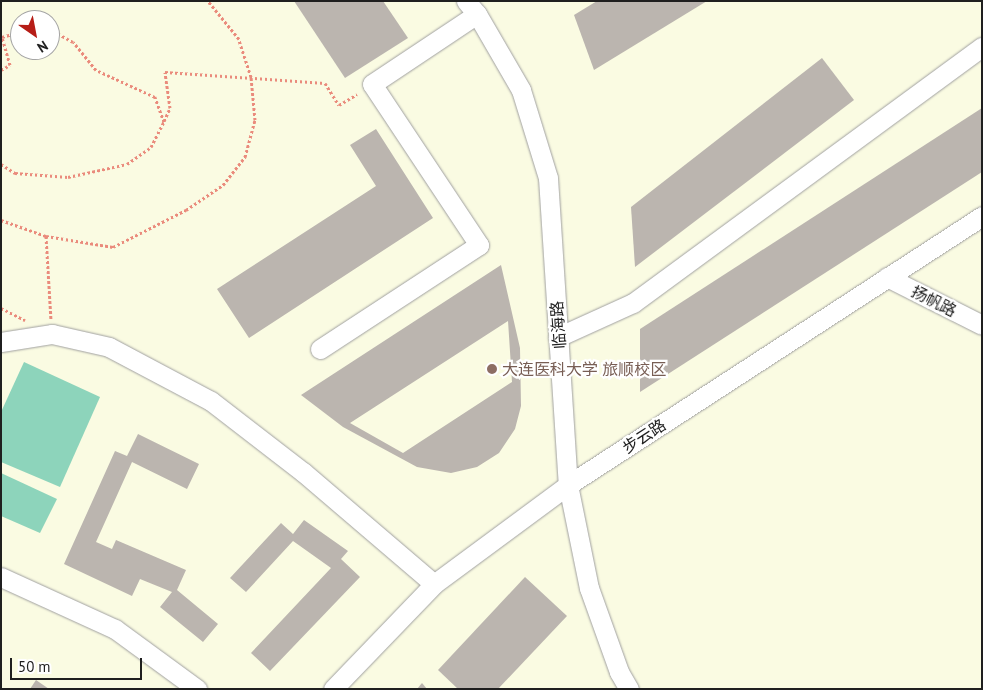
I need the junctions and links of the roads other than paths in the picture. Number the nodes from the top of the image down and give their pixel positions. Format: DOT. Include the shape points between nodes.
graph roads {
  1 [pos="472,7"];
  2 [pos="982,46"];
  3 [pos="982,216"];
  4 [pos="887,277"];
  5 [pos="982,325"];
  6 [pos="558,337"];
  7 [pos="1,342"];
  8 [pos="320,349"];
  9 [pos="568,485"];
  10 [pos="4,576"];
  11 [pos="434,584"];
  12 [pos="197,689"];
  13 [pos="333,689"];
  14 [pos="628,689"];
  1 -- 6 [label="street, 临海路" via="521,90 548,178"];
  1 -- 8 [label="street" via="372,84 480,245"];
  2 -- 6 [label="street" via="633,303"];
  3 -- 4 [label="street, 步云路"];
  4 -- 5 [label="street, 扬帆路"];
  4 -- 9 [label="street, 步云路"];
  6 -- 9 [label="street, 临海路"];
  7 -- 11 [label="street" via="52,334 109,347 211,401 302,472"];
  9 -- 11 [label="street, 步云路"];
  9 -- 14 [label="street, 临海路" via="589,588"];
  10 -- 12 [label="street" via="115,629"];
  11 -- 13 [label="street, 步云路"];
}
